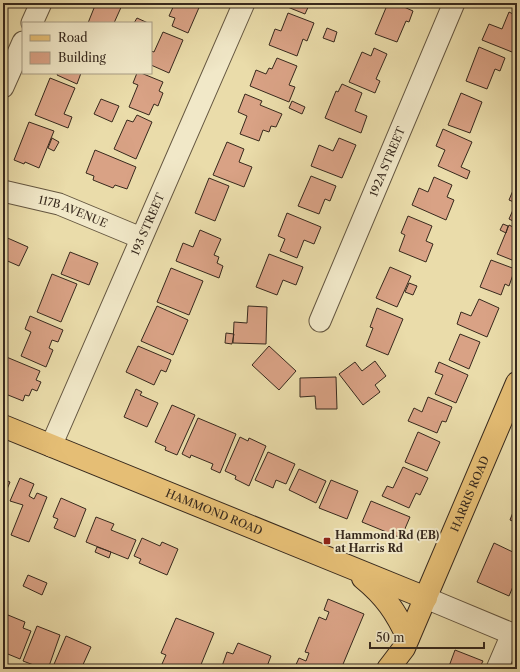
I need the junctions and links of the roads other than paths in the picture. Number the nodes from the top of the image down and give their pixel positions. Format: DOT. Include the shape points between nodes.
graph roads {
  1 [pos="40,3"];
  2 [pos="244,3"];
  3 [pos="454,3"];
  4 [pos="32,22"];
  5 [pos="22,44"];
  6 [pos="3,87"];
  7 [pos="3,191"];
  8 [pos="141,238"];
  9 [pos="320,321"];
  10 [pos="517,383"];
  11 [pos="3,426"];
  12 [pos="51,446"];
  13 [pos="349,567"];
  14 [pos="426,598"];
  15 [pos="514,635"];
  16 [pos="405,652"];
  17 [pos="388,669"];
  18 [pos="497,669"];
  1 -- 4 [label="street"];
  2 -- 8 [label="street, 193 STREET"];
  3 -- 9 [label="street, 192A STREET"];
  5 -- 6 [label="street"];
  7 -- 8 [label="street, 117B AVENUE" via="59,204"];
  8 -- 12 [label="street, 193 STREET"];
  10 -- 14 [label="main road, HARRIS ROAD"];
  11 -- 12 [label="main road, HAMMOND ROAD"];
  12 -- 13 [label="main road, HAMMOND ROAD"];
  13 -- 14 [label="main road, HAMMOND ROAD"];
  13 -- 16 [label="main road" via="373,586 397,616"];
  14 -- 15 [label="street"];
  14 -- 16 [label="main road, HARRIS ROAD"];
  15 -- 18 [label="street"];
  16 -- 17 [label="main road, HARRIS ROAD"];
}
